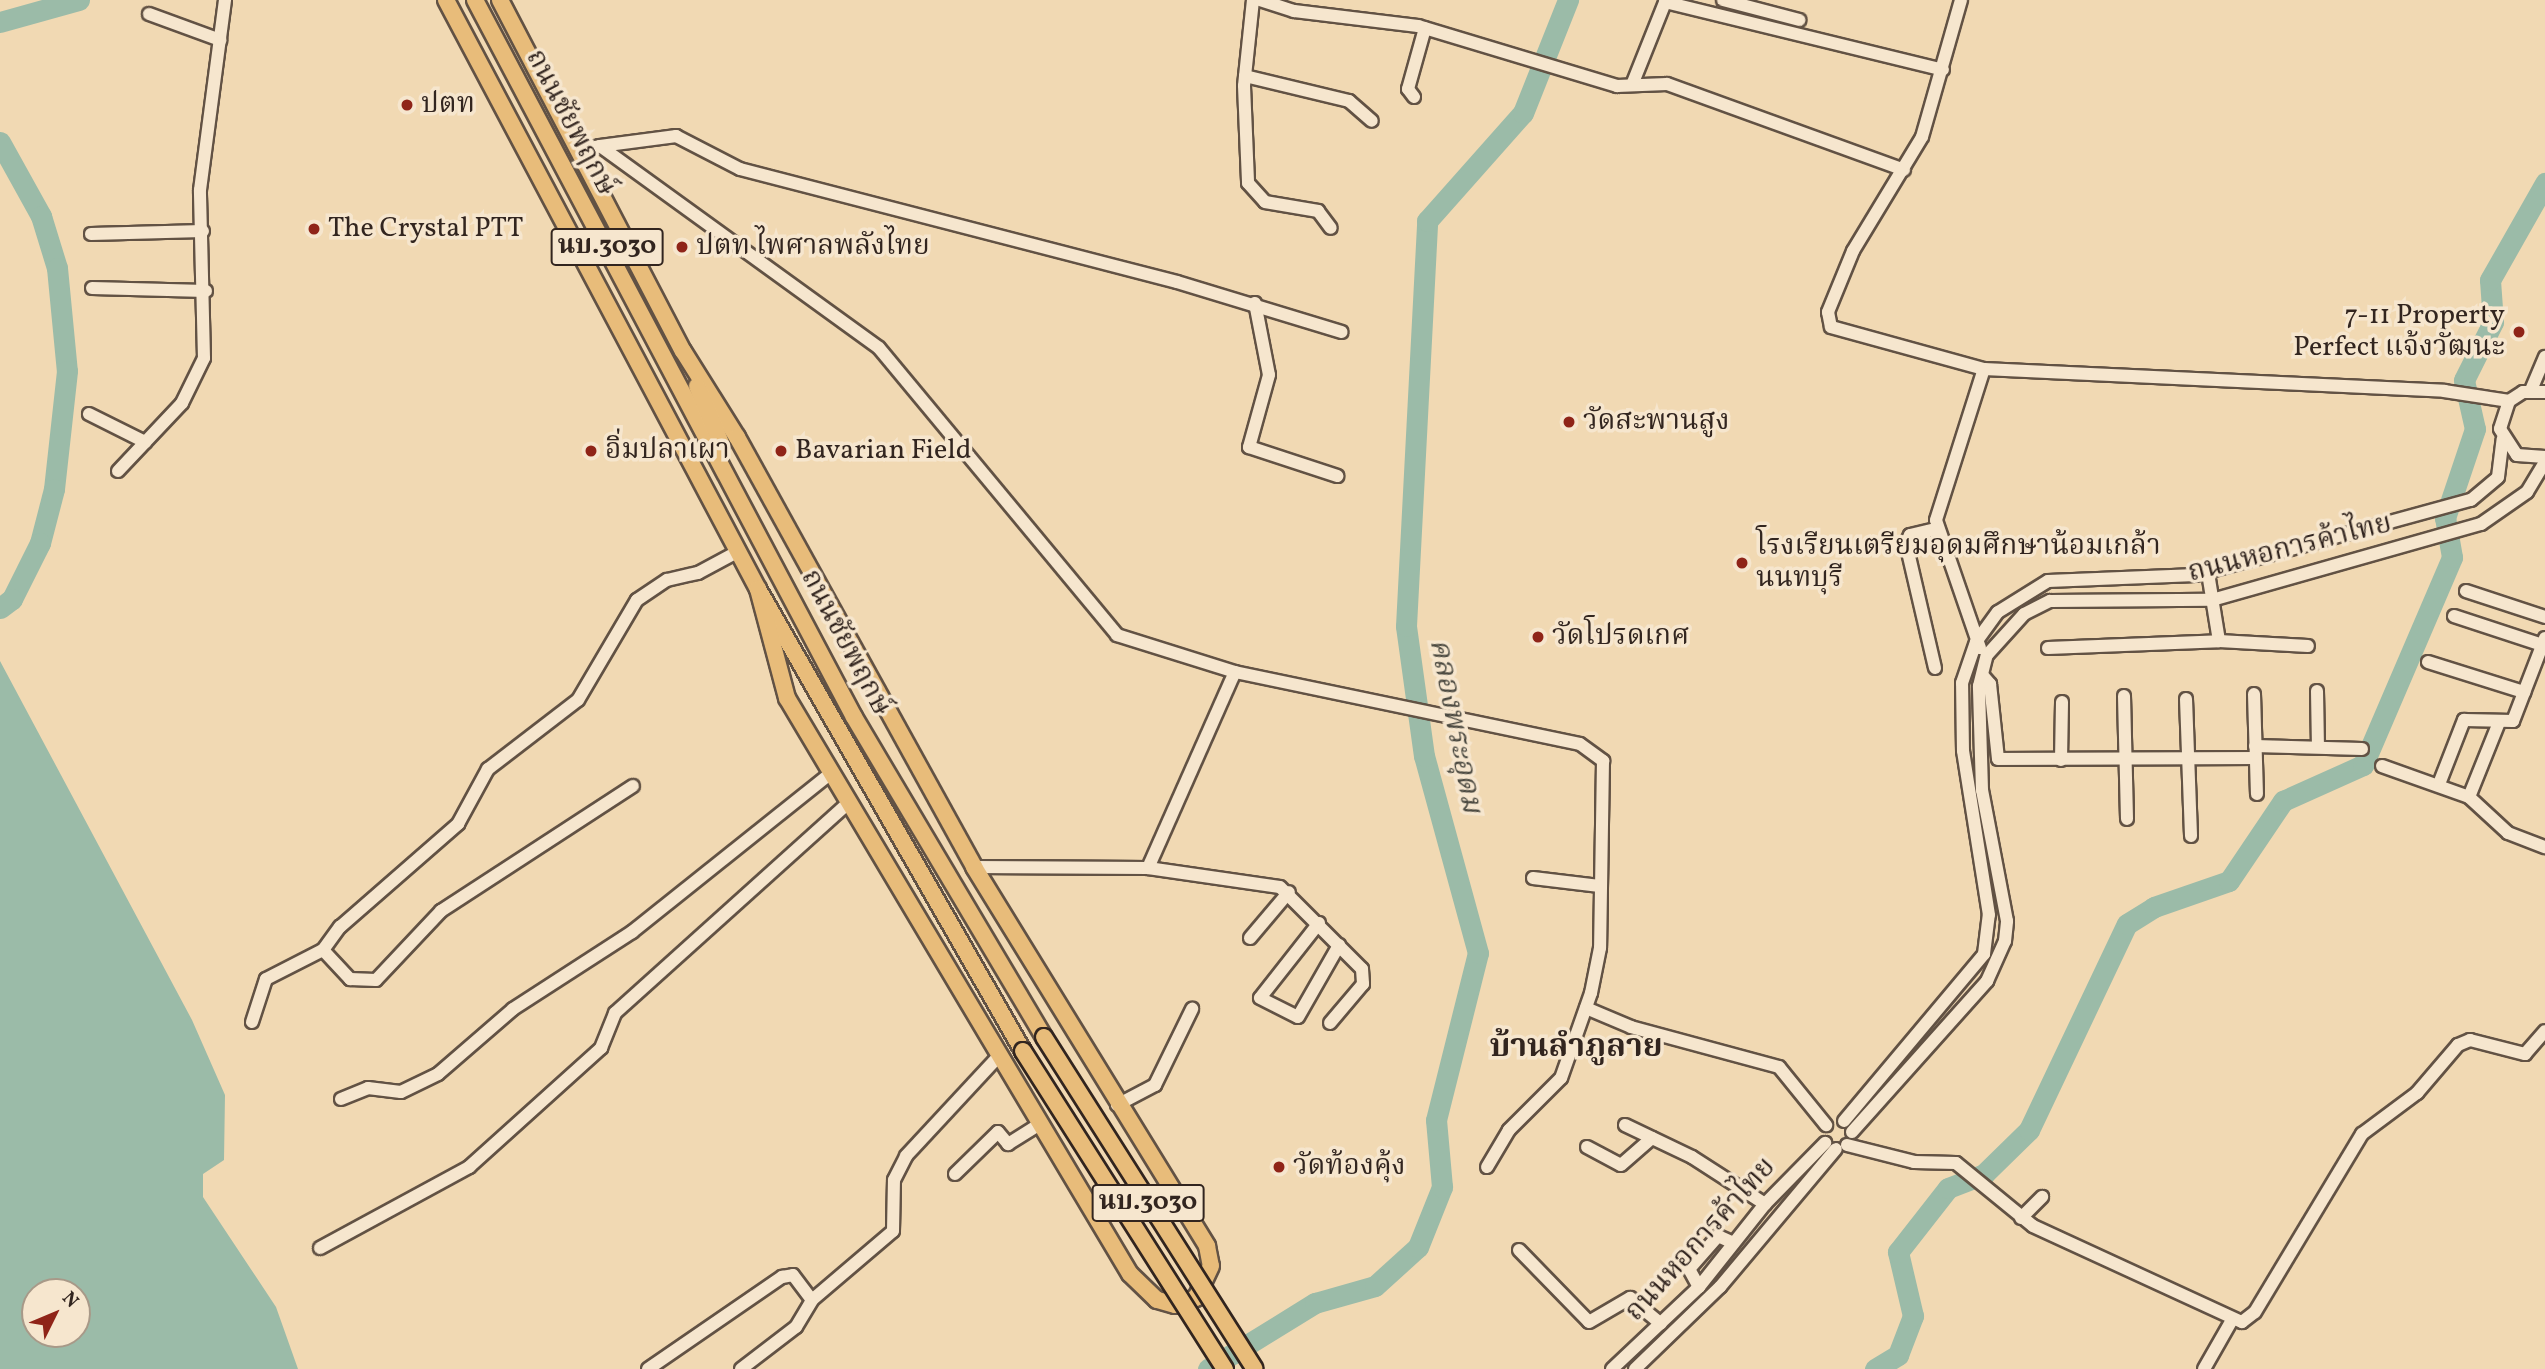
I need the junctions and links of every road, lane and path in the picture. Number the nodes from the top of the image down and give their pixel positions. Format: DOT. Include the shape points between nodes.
graph roads {
  1 [pos="225,0"];
  2 [pos="446,0"];
  3 [pos="475,0"];
  4 [pos="499,0"];
  5 [pos="1253,0"];
  6 [pos="1260,0"];
  7 [pos="1723,0"];
  8 [pos="1961,0"];
  9 [pos="1665,1"];
  10 [pos="149,14"];
  11 [pos="1799,20"];
  12 [pos="1425,28"];
  13 [pos="220,40"];
  14 [pos="1943,70"];
  15 [pos="1245,76"];
  16 [pos="1632,85"];
  17 [pos="1414,97"];
  18 [pos="1372,121"];
  19 [pos="600,146"];
  20 [pos="580,150"];
  21 [pos="1904,170"];
  22 [pos="1331,228"];
  23 [pos="203,232"];
  24 [pos="91,234"];
  25 [pos="92,288"];
  26 [pos="206,291"];
  27 [pos="1255,303"];
  28 [pos="1342,332"];
  29 [pos="683,352"];
  30 [pos="2545,357"];
  31 [pos="1984,369"];
  32 [pos="2531,390"];
  33 [pos="2545,392"];
  34 [pos="2510,401"];
  35 [pos="89,414"];
  36 [pos="2503,439"];
  37 [pos="145,442"];
  38 [pos="2545,460"];
  39 [pos="118,471"];
  40 [pos="1337,476"];
  41 [pos="738,495"];
  42 [pos="1936,530"];
  43 [pos="2303,545"];
  44 [pos="739,551"];
  45 [pos="2311,570"];
  46 [pos="2208,573"];
  47 [pos="758,589"];
  48 [pos="2466,591"];
  49 [pos="2212,600"];
  50 [pos="2454,616"];
  51 [pos="2545,617"];
  52 [pos="2219,641"];
  53 [pos="2543,641"];
  54 [pos="1976,642"];
  55 [pos="2308,646"];
  56 [pos="2048,648"];
  57 [pos="1987,655"];
  58 [pos="2428,662"];
  59 [pos="1935,668"];
  60 [pos="1235,672"];
  61 [pos="1983,676"];
  62 [pos="2317,691"];
  63 [pos="2524,692"];
  64 [pos="2254,694"];
  65 [pos="2124,696"];
  66 [pos="2186,699"];
  67 [pos="2062,702"];
  68 [pos="2498,725"];
  69 [pos="2318,746"];
  70 [pos="2362,749"];
  71 [pos="2254,752"];
  72 [pos="1980,758"];
  73 [pos="1998,759"];
  74 [pos="2126,759"];
  75 [pos="2191,759"];
  76 [pos="2061,760"];
  77 [pos="2382,766"];
  78 [pos="830,774"];
  79 [pos="2439,784"];
  80 [pos="634,786"];
  81 [pos="2257,794"];
  82 [pos="2469,797"];
  83 [pos="847,804"];
  84 [pos="2127,819"];
  85 [pos="2191,836"];
  86 [pos="2544,844"];
  87 [pos="974,867"];
  88 [pos="1148,868"];
  89 [pos="1533,878"];
  90 [pos="1600,886"];
  91 [pos="1289,892"];
  92 [pos="1319,923"];
  93 [pos="1250,938"];
  94 [pos="1339,945"];
  95 [pos="323,950"];
  96 [pos="1586,1008"];
  97 [pos="1192,1009"];
  98 [pos="252,1022"];
  99 [pos="1330,1023"];
  100 [pos="2545,1031"];
  101 [pos="997,1058"];
  102 [pos="341,1099"];
  103 [pos="1117,1105"];
  104 [pos="1844,1121"];
  105 [pos="1039,1125"];
  106 [pos="1625,1125"];
  107 [pos="1826,1125"];
  108 [pos="1852,1132"];
  109 [pos="1652,1138"];
  110 [pos="1836,1146"];
  111 [pos="1587,1147"];
  112 [pos="1486,1167"];
  113 [pos="955,1174"];
  114 [pos="2042,1196"];
  115 [pos="1765,1204"];
  116 [pos="2021,1218"];
  117 [pos="1734,1243"];
  118 [pos="320,1248"];
  119 [pos="1519,1250"];
  120 [pos="1699,1287"];
  121 [pos="812,1300"];
  122 [pos="2232,1320"];
  123 [pos="1661,1324"];
  124 [pos="648,1369"];
  125 [pos="741,1369"];
  126 [pos="1225,1369"];
  127 [pos="1255,1369"];
  128 [pos="1612,1369"];
  129 [pos="1634,1369"];
  130 [pos="2204,1369"];
  1 -- 13 [label="street"];
  2 -- 44 [label="main road, ถนนชัยพฤกษ์"];
  3 -- 41 [label="main road, ถนนชัยพฤกษ์ / นบ.3030"];
  4 -- 20 [label="main road, ถนนชัยพฤกษ์"];
  5 -- 15 [label="street"];
  6 -- 12 [label="street" via="1285,9"];
  7 -- 11 [label="street"];
  8 -- 14 [label="street"];
  9 -- 14 [label="street"];
  9 -- 16 [label="street"];
  10 -- 13 [label="street"];
  12 -- 16 [label="street" via="1509,51 1582,78"];
  12 -- 17 [label="street" via="1408,89"];
  13 -- 23 [label="street" via="212,132 201,176"];
  14 -- 21 [label="street" via="1922,137"];
  15 -- 18 [label="street" via="1349,101"];
  15 -- 22 [label="street" via="1245,165 1253,195 1318,211"];
  16 -- 21 [label="street" via="1667,84"];
  19 -- 20 [label="street"];
  19 -- 27 [label="street" via="677,136 740,169"];
  19 -- 60 [label="street" via="879,348 1117,635"];
  20 -- 29 [label="main road, ถนนชัยพฤกษ์"];
  21 -- 31 [label="street" via="1853,251 1828,312 1831,327"];
  23 -- 24 [label="street"];
  23 -- 26 [label="street"];
  25 -- 26 [label="street"];
  26 -- 37 [label="street" via="207,335 196,383"];
  27 -- 28 [label="street"];
  27 -- 40 [label="street" via="1269,375 1248,447"];
  29 -- 41 [label="main road"];
  29 -- 87 [label="main road, ถนนชัยพฤกษ์" via="737,437"];
  30 -- 32 [label="street"];
  31 -- 34 [label="street" via="2444,391"];
  31 -- 42 [label="street"];
  32 -- 33 [label="street"];
  32 -- 34 [label="street"];
  34 -- 36 [label="street, ถนนหอการค้าไทย" via="2500,419"];
  35 -- 37 [label="street"];
  36 -- 38 [label="street" via="2518,455"];
  36 -- 43 [label="street, ถนนหอการค้าไทย" via="2498,477 2471,500"];
  37 -- 39 [label="street"];
  38 -- 45 [label="street, ถนนหอการค้าไทย" via="2527,492 2481,524"];
  41 -- 127 [label="main road, ถนนชัยพฤกษ์ / นบ.3030, bridge" via="903,803 1044,1037"];
  42 -- 54 [label="street"];
  42 -- 59 [label="street" via="1910,535 1906,543"];
  43 -- 45 [label="street"];
  43 -- 46 [label="street, ถนนหอการค้าไทย"];
  44 -- 47 [label="main road, ถนนชัยพฤกษ์"];
  44 -- 95 [label="street" via="698,573 667,580 638,600 572,707 497,761 458,824 340,927"];
  45 -- 49 [label="street, ถนนหอการค้าไทย"];
  46 -- 49 [label="street"];
  46 -- 54 [label="street, ถนนหอการค้าไทย" via="2048,581 1998,612"];
  47 -- 78 [label="main road, ถนนชัยพฤกษ์" via="787,698"];
  47 -- 126 [label="main road, ถนนชัยพฤกษ์, bridge" via="1023,1051"];
  48 -- 51 [label="street"];
  49 -- 52 [label="street"];
  49 -- 57 [label="street, ถนนหอการค้าไทย" via="2050,601 2024,614"];
  50 -- 53 [label="street"];
  52 -- 55 [label="street"];
  52 -- 56 [label="street"];
  53 -- 63 [label="street"];
  54 -- 57 [label="street"];
  54 -- 104 [label="street, ถนนหอการค้าไทย" via="1962,683 1963,751 1989,937 1974,973"];
  57 -- 61 [label="street, ถนนหอการค้าไทย"];
  58 -- 63 [label="street"];
  60 -- 88 [label="street"];
  60 -- 90 [label="street" via="1580,744 1603,761"];
  61 -- 72 [label="street, ถนนหอการค้าไทย"];
  61 -- 73 [label="street" via="1990,684"];
  62 -- 69 [label="street"];
  63 -- 68 [label="street" via="2513,721"];
  64 -- 71 [label="street"];
  65 -- 74 [label="street"];
  66 -- 75 [label="street"];
  67 -- 76 [label="street"];
  68 -- 79 [label="street" via="2464,720"];
  68 -- 82 [label="street"];
  69 -- 70 [label="street"];
  69 -- 71 [label="street"];
  71 -- 75 [label="street"];
  71 -- 81 [label="street"];
  72 -- 73 [label="street"];
  72 -- 108 [label="street, ถนนหอการค้าไทย" via="1988,839 2007,921 1998,961 1955,1019"];
  73 -- 76 [label="street"];
  74 -- 75 [label="street"];
  74 -- 76 [label="street"];
  74 -- 84 [label="street"];
  75 -- 85 [label="street"];
  77 -- 79 [label="street"];
  78 -- 83 [label="main road, ถนนชัยพฤกษ์"];
  78 -- 102 [label="street" via="632,932 513,1009 438,1074 401,1092 368,1088"];
  79 -- 82 [label="street"];
  80 -- 95 [label="street" via="441,911 376,981 350,979"];
  82 -- 86 [label="street" via="2508,833"];
  83 -- 101 [label="main road, ถนนชัยพฤกษ์"];
  83 -- 118 [label="street" via="615,1013 601,1048 469,1167"];
  87 -- 88 [label="street"];
  87 -- 103 [label="main road, ถนนชัยพฤกษ์"];
  88 -- 91 [label="street"];
  89 -- 90 [label="street"];
  90 -- 96 [label="street" via="1600,948"];
  91 -- 92 [label="street"];
  91 -- 93 [label="street"];
  92 -- 94 [label="street"];
  92 -- 94 [label="street" via="1260,998 1298,1017"];
  94 -- 99 [label="street" via="1364,976"];
  95 -- 98 [label="street" via="266,979"];
  96 -- 107 [label="street" via="1631,1027 1779,1068"];
  96 -- 112 [label="street" via="1562,1078 1509,1130"];
  97 -- 103 [label="street" via="1155,1085"];
  100 -- 122 [label="street" via="2525,1054 2470,1040 2449,1053 2417,1093 2362,1134 2256,1312 2242,1322"];
  101 -- 105 [label="main road, ถนนชัยพฤกษ์"];
  101 -- 121 [label="street" via="897,1171 893,1231"];
  103 -- 105 [label="main road, ถนนชัยพฤกษ์" via="1207,1246 1209,1278 1189,1302 1157,1300 1137,1283"];
  104 -- 107 [label="street"];
  104 -- 108 [label="street"];
  105 -- 113 [label="street" via="1008,1144 998,1132"];
  106 -- 109 [label="street"];
  107 -- 110 [label="street"];
  108 -- 110 [label="street, ถนนหอการค้าไทย"];
  109 -- 111 [label="street" via="1621,1165"];
  109 -- 115 [label="street"];
  110 -- 115 [label="street, ถนนหอการค้าไทย"];
  110 -- 116 [label="street" via="1914,1161 1956,1163"];
  110 -- 129 [label="street, ถนนหอการค้าไทย" via="1720,1287"];
  114 -- 116 [label="street"];
  115 -- 117 [label="street, ถนนหอการค้าไทย"];
  116 -- 122 [label="street"];
  117 -- 120 [label="street, ถนนหอการค้าไทย"];
  117 -- 120 [label="street" via="1718,1237 1689,1269"];
  119 -- 123 [label="street" via="1589,1322 1630,1298"];
  120 -- 123 [label="street, ถนนหอการค้าไทย"];
  121 -- 124 [label="street" via="793,1275 782,1277"];
  121 -- 125 [label="street" via="796,1327"];
  122 -- 130 [label="street"];
  123 -- 128 [label="street, ถนนหอการค้าไทย"];
}
